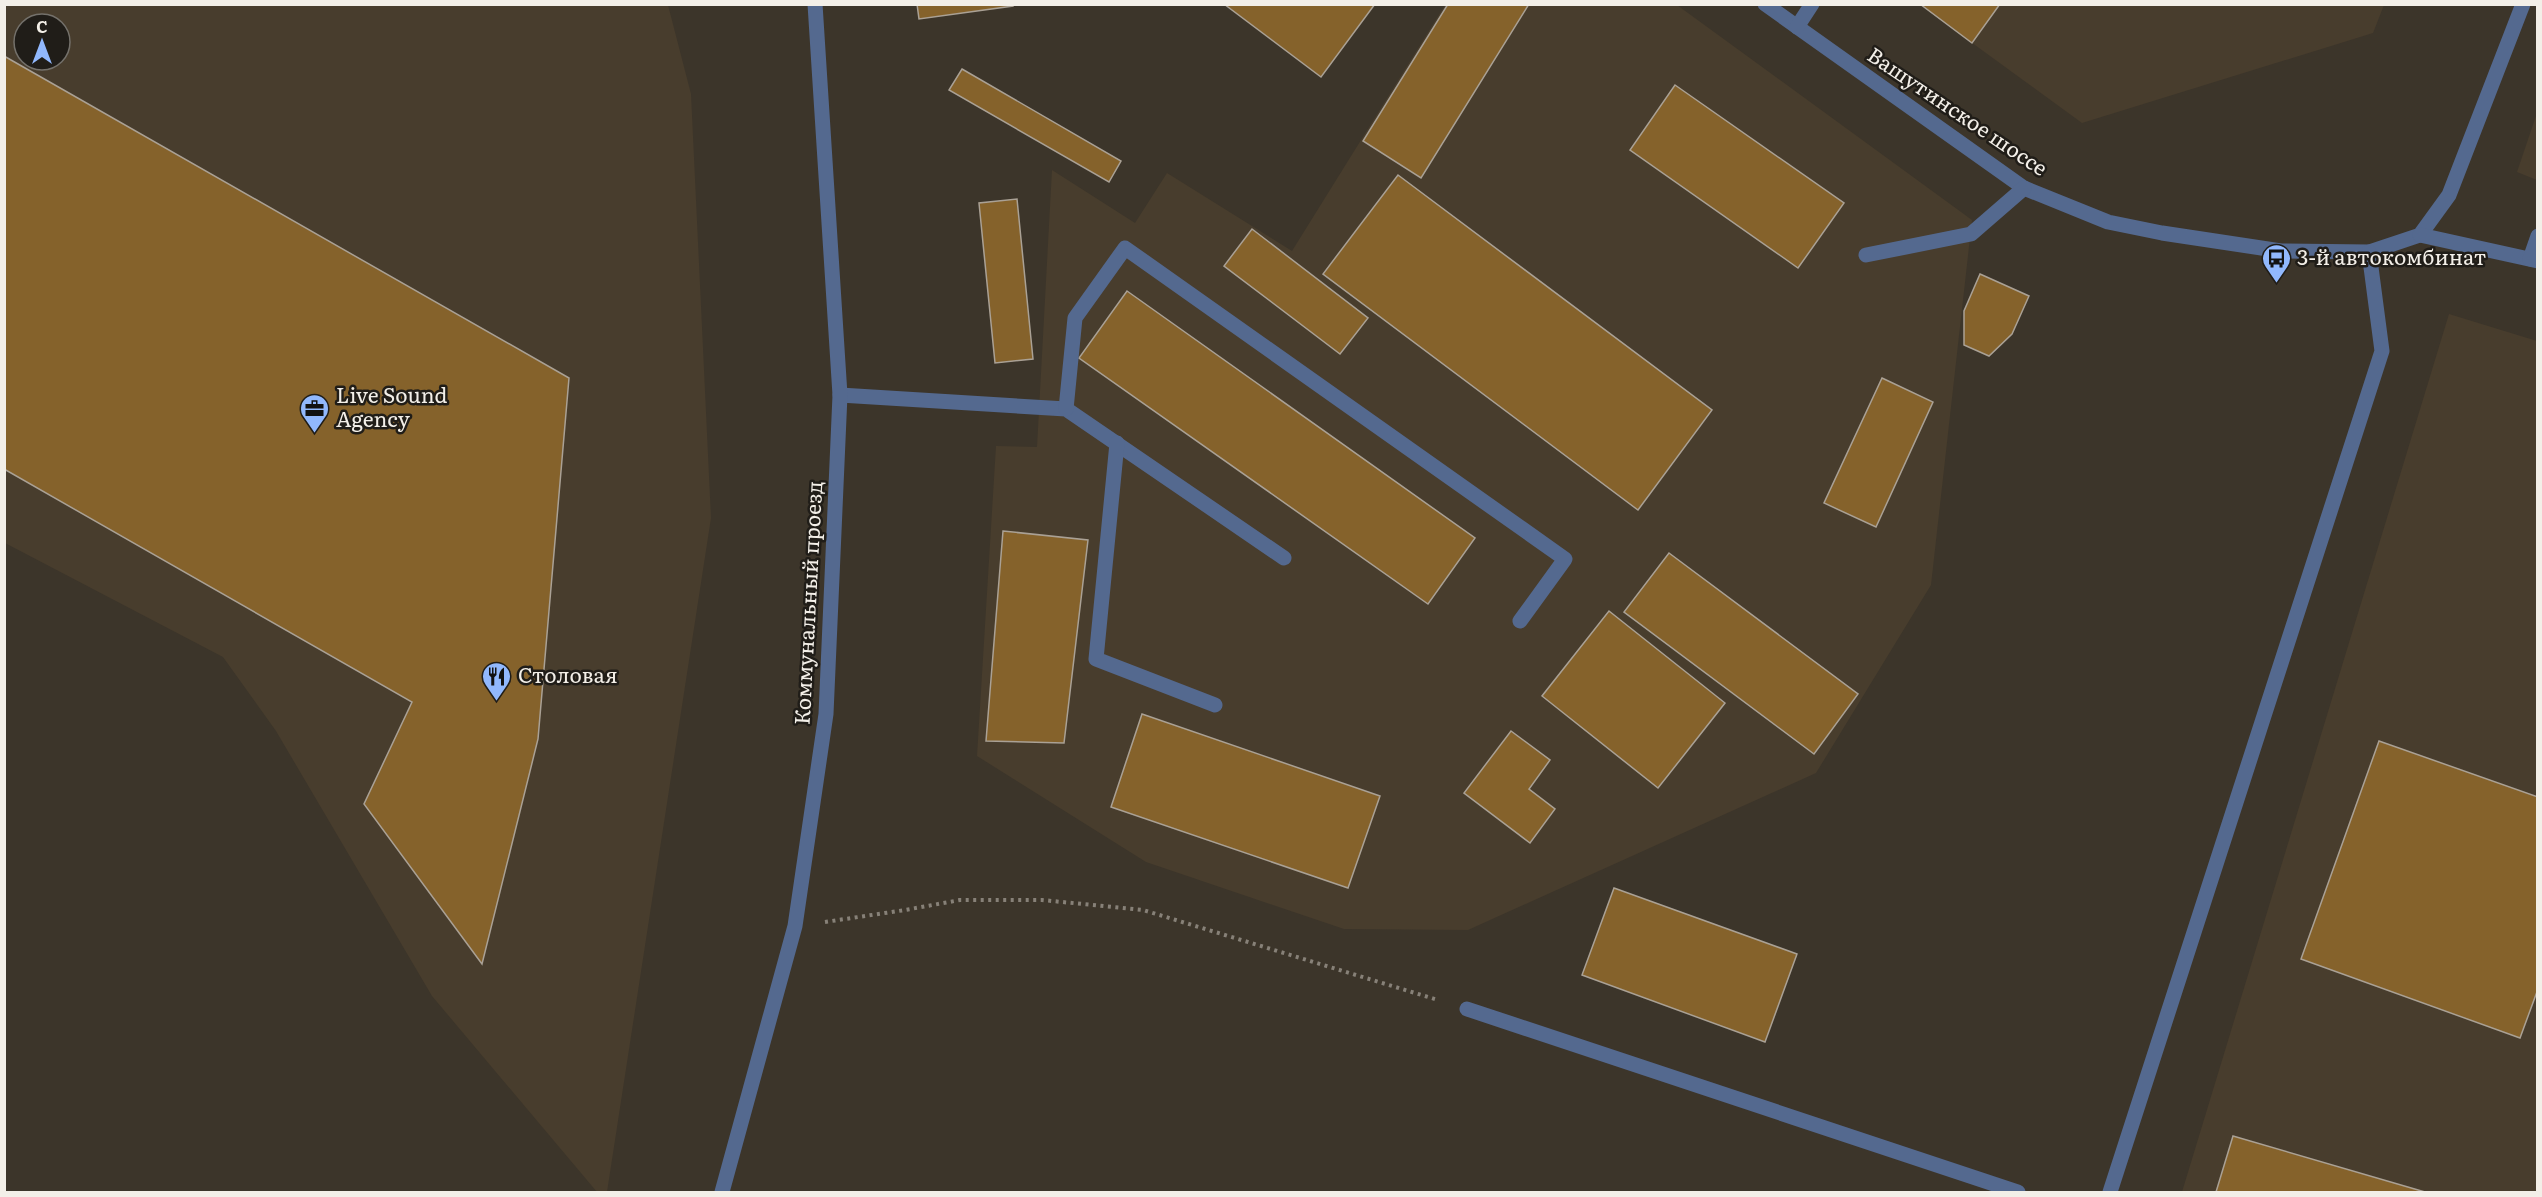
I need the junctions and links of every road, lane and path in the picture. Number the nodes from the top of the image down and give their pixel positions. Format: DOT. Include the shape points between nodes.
graph roads {
  1 [pos="815,4"];
  2 [pos="1765,4"];
  3 [pos="1812,4"];
  4 [pos="2523,4"];
  5 [pos="1797,27"];
  6 [pos="2024,188"];
  7 [pos="2420,235"];
  8 [pos="2538,236"];
  9 [pos="2369,252"];
  10 [pos="1866,255"];
  11 [pos="2534,260"];
  12 [pos="840,395"];
  13 [pos="1066,409"];
  14 [pos="1117,443"];
  15 [pos="1284,558"];
  16 [pos="1520,621"];
  17 [pos="1215,705"];
  18 [pos="795,926"];
  19 [pos="1467,1009"];
  20 [pos="722,1192"];
  21 [pos="2018,1192"];
  22 [pos="2110,1192"];
  1 -- 12 [label="street, Коммунальный проезд"];
  2 -- 5 [label="street, Вашутинское шоссе"];
  3 -- 5 [label="street"];
  4 -- 7 [label="street" via="2449,195"];
  5 -- 6 [label="street, Вашутинское шоссе"];
  6 -- 9 [label="street, Вашутинское шоссе" via="2108,222 2162,233 2281,251"];
  6 -- 10 [label="street" via="1971,234"];
  7 -- 9 [label="street, Вашутинское шоссе"];
  7 -- 11 [label="street"];
  8 -- 11 [label="street"];
  9 -- 22 [label="street" via="2382,351"];
  12 -- 13 [label="street"];
  12 -- 18 [label="street, Коммунальный проезд" via="826,714"];
  13 -- 14 [label="street"];
  13 -- 16 [label="street" via="1075,318 1125,248 1565,559"];
  14 -- 15 [label="street"];
  14 -- 17 [label="street" via="1096,659"];
  18 -- 19 [label="path" via="960,900 1042,900 1143,910"];
  18 -- 20 [label="street, Коммунальный проезд"];
  19 -- 21 [label="street"];
}
